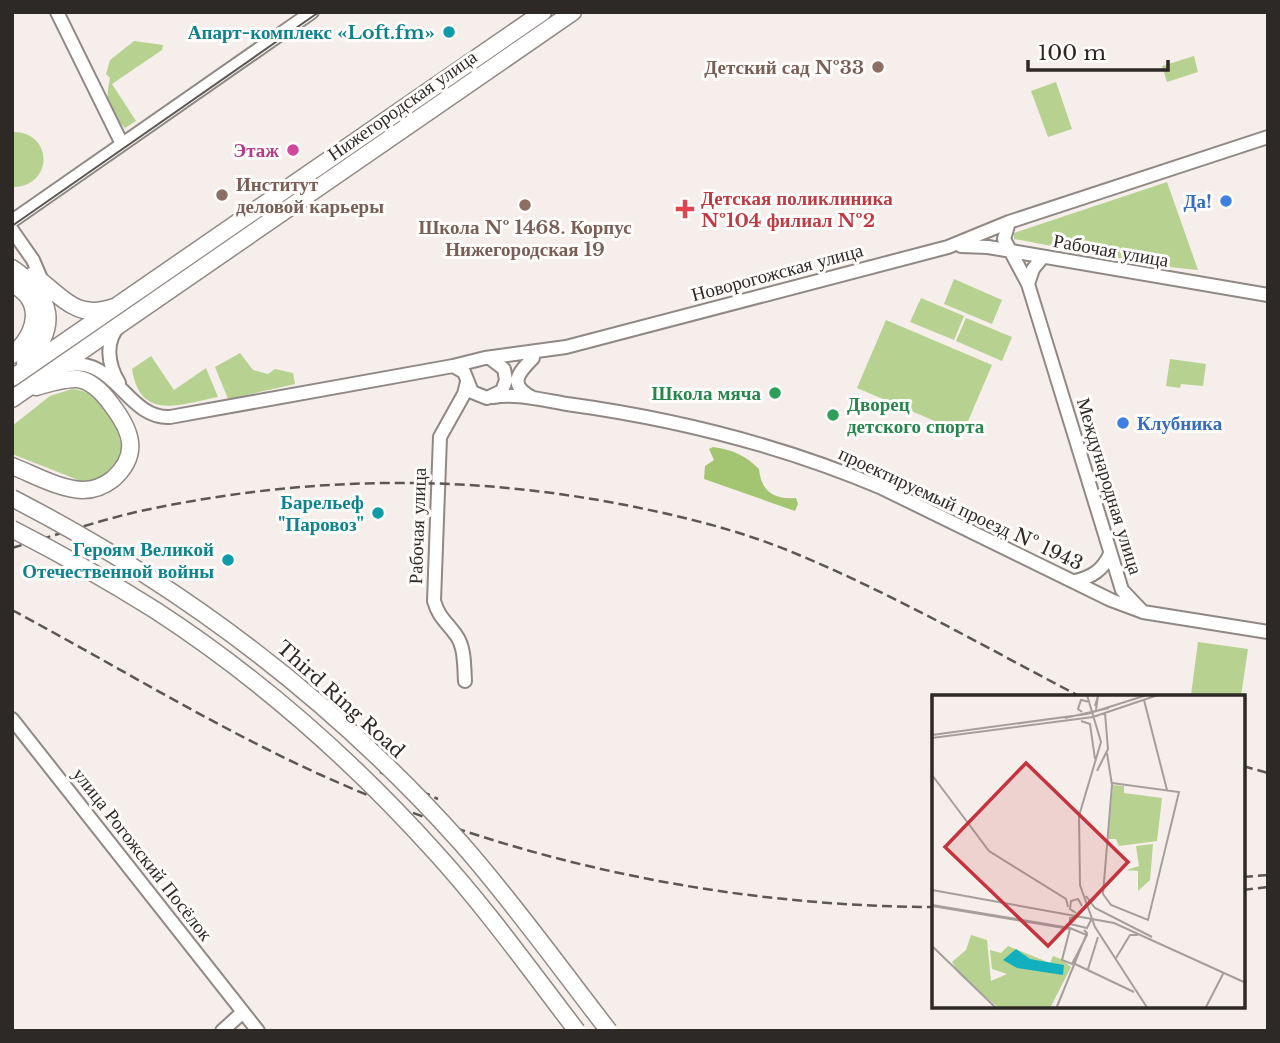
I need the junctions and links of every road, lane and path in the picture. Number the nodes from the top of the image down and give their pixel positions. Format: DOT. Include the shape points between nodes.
graph roads {
  1 [pos="57,12"];
  2 [pos="312,12"];
  3 [pos="543,12"];
  4 [pos="573,12"];
  5 [pos="1268,137"];
  6 [pos="122,144"];
  7 [pos="12,221"];
  8 [pos="1009,222"];
  9 [pos="12,230"];
  10 [pos="948,247"];
  11 [pos="1009,251"];
  12 [pos="1042,258"];
  13 [pos="12,268"];
  14 [pos="42,281"];
  15 [pos="12,284"];
  16 [pos="1028,284"];
  17 [pos="1268,295"];
  18 [pos="123,304"];
  19 [pos="124,322"];
  20 [pos="551,349"];
  21 [pos="12,355"];
  22 [pos="533,358"];
  23 [pos="491,359"];
  24 [pos="475,362"];
  25 [pos="453,366"];
  26 [pos="46,374"];
  27 [pos="12,377"];
  28 [pos="506,377"];
  29 [pos="466,379"];
  30 [pos="121,386"];
  31 [pos="515,396"];
  32 [pos="487,398"];
  33 [pos="12,399"];
  34 [pos="537,400"];
  35 [pos="455,410"];
  36 [pos="12,466"];
  37 [pos="12,498"];
  38 [pos="12,529"];
  39 [pos="12,540"];
  40 [pos="1110,554"];
  41 [pos="88,569"];
  42 [pos="1075,581"];
  43 [pos="1143,612"];
  44 [pos="1268,632"];
  45 [pos="465,681"];
  46 [pos="12,719"];
  47 [pos="243,1012"];
  48 [pos="222,1031"];
  49 [pos="258,1031"];
  50 [pos="577,1031"];
  51 [pos="608,1031"];
  1 -- 6 [label="street"];
  2 -- 6 [label="street"];
  3 -- 18 [label="main road, Нижегородская улица"];
  4 -- 19 [label="main road, Нижегородская улица"];
  5 -- 8 [label="street, Новорогожская улица"];
  6 -- 7 [label="street"];
  8 -- 10 [label="street, Новорогожская улица"];
  8 -- 11 [label="street" via="1004,239"];
  9 -- 14 [label="street"];
  10 -- 11 [label="street, Рабочая улица"];
  10 -- 20 [label="street, Новорогожская улица"];
  11 -- 12 [label="street, Рабочая улица"];
  11 -- 16 [label="street, Международная улица"];
  12 -- 16 [label="street"];
  12 -- 17 [label="street, Рабочая улица"];
  13 -- 14 [label="main road"];
  13 -- 27 [label="main road" via="36,288 48,317 42,342"];
  14 -- 18 [label="main road" via="80,310"];
  15 -- 21 [label="main road" via="30,301 34,321 26,343"];
  16 -- 40 [label="street, Международная улица"];
  18 -- 27 [label="main road, Нижегородская улица"];
  19 -- 26 [label="main road, Нижегородская улица"];
  19 -- 30 [label="street" via="110,347 112,369"];
  20 -- 22 [label="street"];
  20 -- 23 [label="street, Новорогожская улица"];
  22 -- 28 [label="street" via="521,362"];
  22 -- 34 [label="street" via="517,380 522,390"];
  23 -- 24 [label="street, Новорогожская улица"];
  23 -- 28 [label="street" via="501,365"];
  24 -- 25 [label="street, Новорогожская улица"];
  24 -- 29 [label="street"];
  25 -- 29 [label="street" via="464,372"];
  25 -- 30 [label="street, Новорогожская улица" via="170,417 146,412"];
  26 -- 30 [label="street" via="85,364"];
  26 -- 33 [label="main road, Нижегородская улица"];
  28 -- 31 [label="street"];
  28 -- 32 [label="street" via="502,391"];
  29 -- 32 [label="street" via="472,392"];
  29 -- 35 [label="street, Рабочая улица"];
  31 -- 32 [label="street, проектируемый проезд № 1943"];
  31 -- 34 [label="street, проектируемый проезд № 1943"];
  32 -- 35 [label="street" via="473,399"];
  33 -- 36 [label="main road" via="55,381 85,381 106,397 123,420 130,440 127,462 98,488 64,486"];
  34 -- 42 [label="street, проектируемый проезд № 1943" via="685,424 776,449 882,488"];
  35 -- 45 [label="street, Рабочая улица" via="440,437 434,601 438,614 457,636"];
  37 -- 51 [label="main road, Third Ring Road, bridge" via="173,591 256,651 355,735 461,843"];
  38 -- 41 [label="main road, bridge"];
  39 -- 41 [label="main road, bridge"];
  40 -- 42 [label="street" via="1104,566"];
  40 -- 43 [label="street, Международная улица" via="1122,590"];
  41 -- 50 [label="main road, bridge" via="236,668 334,750 436,853"];
  42 -- 43 [label="street, проектируемый проезд № 1943"];
  43 -- 44 [label="street"];
  46 -- 47 [label="street, улица Рогожский Посёлок"];
  47 -- 48 [label="street"];
  47 -- 49 [label="street, улица Рогожский Посёлок"];
}
